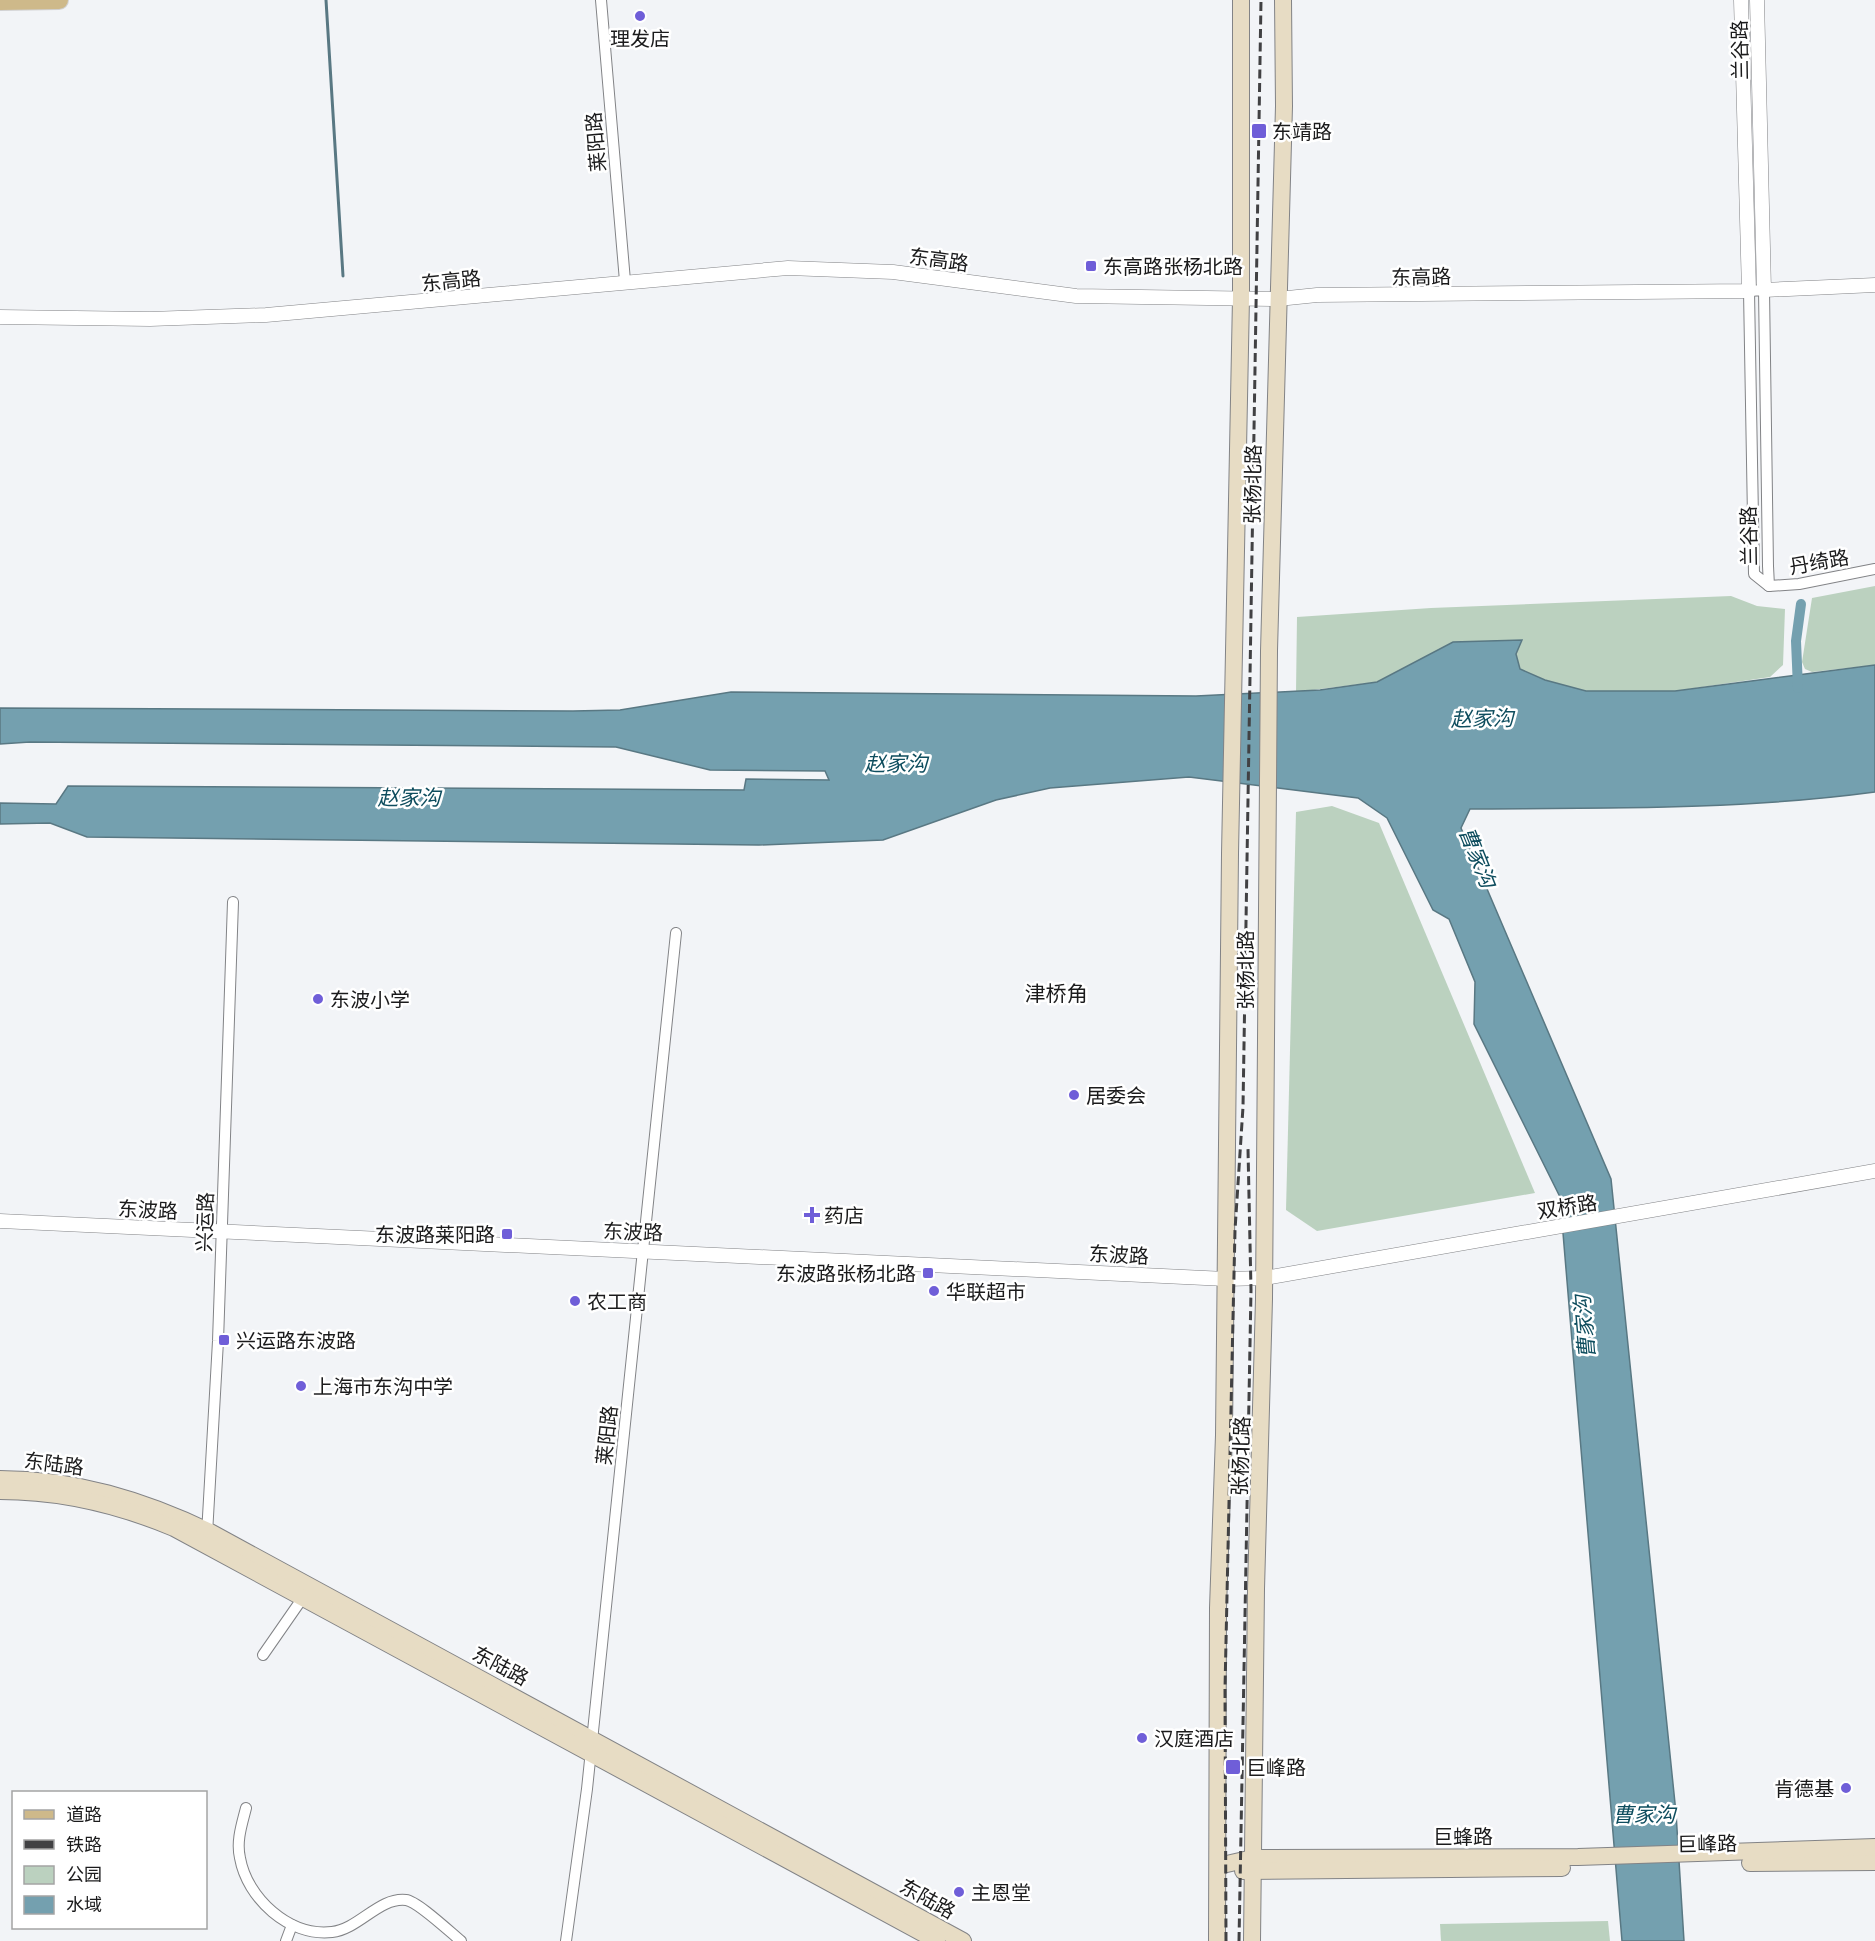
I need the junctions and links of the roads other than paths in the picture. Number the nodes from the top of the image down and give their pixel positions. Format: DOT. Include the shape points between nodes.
graph roads {
  1 [pos="59,0"];
  2 [pos="601,0"];
  3 [pos="1240,0"];
  4 [pos="1283,0"];
  5 [pos="1741,0"];
  6 [pos="1757,0"];
  7 [pos="0,1"];
  8 [pos="625,281"];
  9 [pos="1875,285"];
  10 [pos="1764,290"];
  11 [pos="1749,291"];
  12 [pos="1240,298"];
  13 [pos="1278,299"];
  14 [pos="0,317"];
  15 [pos="1875,569"];
  16 [pos="1769,586"];
  17 [pos="233,902"];
  18 [pos="676,933"];
  19 [pos="1875,1171"];
  20 [pos="0,1221"];
  21 [pos="222,1232"];
  22 [pos="643,1251"];
  23 [pos="1265,1278"];
  24 [pos="1226,1279"];
  25 [pos="0,1479"];
  26 [pos="0,1491"];
  27 [pos="207,1537"];
  28 [pos="304,1596"];
  29 [pos="264,1655"];
  30 [pos="592,1745"];
  31 [pos="246,1808"];
  32 [pos="1875,1847"];
  33 [pos="1709,1859"];
  34 [pos="1875,1862"];
  35 [pos="1253,1865"];
  36 [pos="1218,1866"];
  37 [pos="292,1925"];
  38 [pos="286,1941"];
  39 [pos="461,1941"];
  40 [pos="566,1941"];
  41 [pos="938,1941"];
  42 [pos="963,1941"];
  43 [pos="1217,1941"];
  44 [pos="1252,1941"];
  1 -- 7 [label="main road"];
  2 -- 8 [label="street, 莱阳路"];
  3 -- 12 [label="main road, 张杨北路"];
  4 -- 13 [label="main road, 张杨北路"];
  5 -- 11 [label="street, 兰谷路"];
  6 -- 10 [label="street, 兰谷路"];
  8 -- 12 [label="street, 东高路" via="835,268 1076,296"];
  8 -- 14 [label="street, 东高路" via="266,315 150,319"];
  9 -- 10 [label="street, 东高路"];
  10 -- 11 [label="street, 东高路"];
  10 -- 16 [label="street, 兰谷路"];
  11 -- 13 [label="street, 东高路"];
  11 -- 16 [label="street, 兰谷路" via="1754,574"];
  12 -- 13 [label="street, 东高路"];
  12 -- 24 [label="main road, 张杨北路"];
  13 -- 23 [label="main road, 张杨北路" via="1266,862"];
  15 -- 16 [label="street, 丹绮路"];
  17 -- 21 [label="street, 兴运路"];
  18 -- 22 [label="street, 莱阳路"];
  19 -- 23 [label="street, 双桥路"];
  20 -- 21 [label="street, 东波路"];
  21 -- 22 [label="street, 东波路"];
  21 -- 27 [label="street, 兴运路"];
  22 -- 24 [label="street, 东波路"];
  22 -- 30 [label="street, 莱阳路"];
  23 -- 24 [label="street, 东波路"];
  23 -- 35 [label="main road, 张杨北路"];
  24 -- 36 [label="main road, 张杨北路" via="1218,1608"];
  25 -- 27 [label="main road, 东陆路" via="106,1492 154,1507"];
  26 -- 27 [label="main road, 东陆路" via="48,1494 103,1504"];
  27 -- 28 [label="main road, 东陆路"];
  27 -- 30 [label="main road, 东陆路"];
  28 -- 29 [label="street"];
  28 -- 30 [label="main road, 东陆路"];
  30 -- 40 [label="street, 莱阳路"];
  30 -- 41 [label="main road, 东陆路"];
  30 -- 42 [label="main road, 东陆路"];
  31 -- 37 [label="street" via="239,1834 240,1857 249,1884 267,1907"];
  32 -- 33 [label="main road, 巨峰路"];
  33 -- 34 [label="main road, 巨峰路"];
  33 -- 35 [label="main road, 巨峰路"];
  35 -- 36 [label="main road, 巨峰路"];
  35 -- 44 [label="main road, 张杨北路"];
  36 -- 43 [label="main road, 张杨北路"];
  37 -- 38 [label="street"];
  37 -- 39 [label="street" via="333,1932 392,1900 409,1900"];
}
